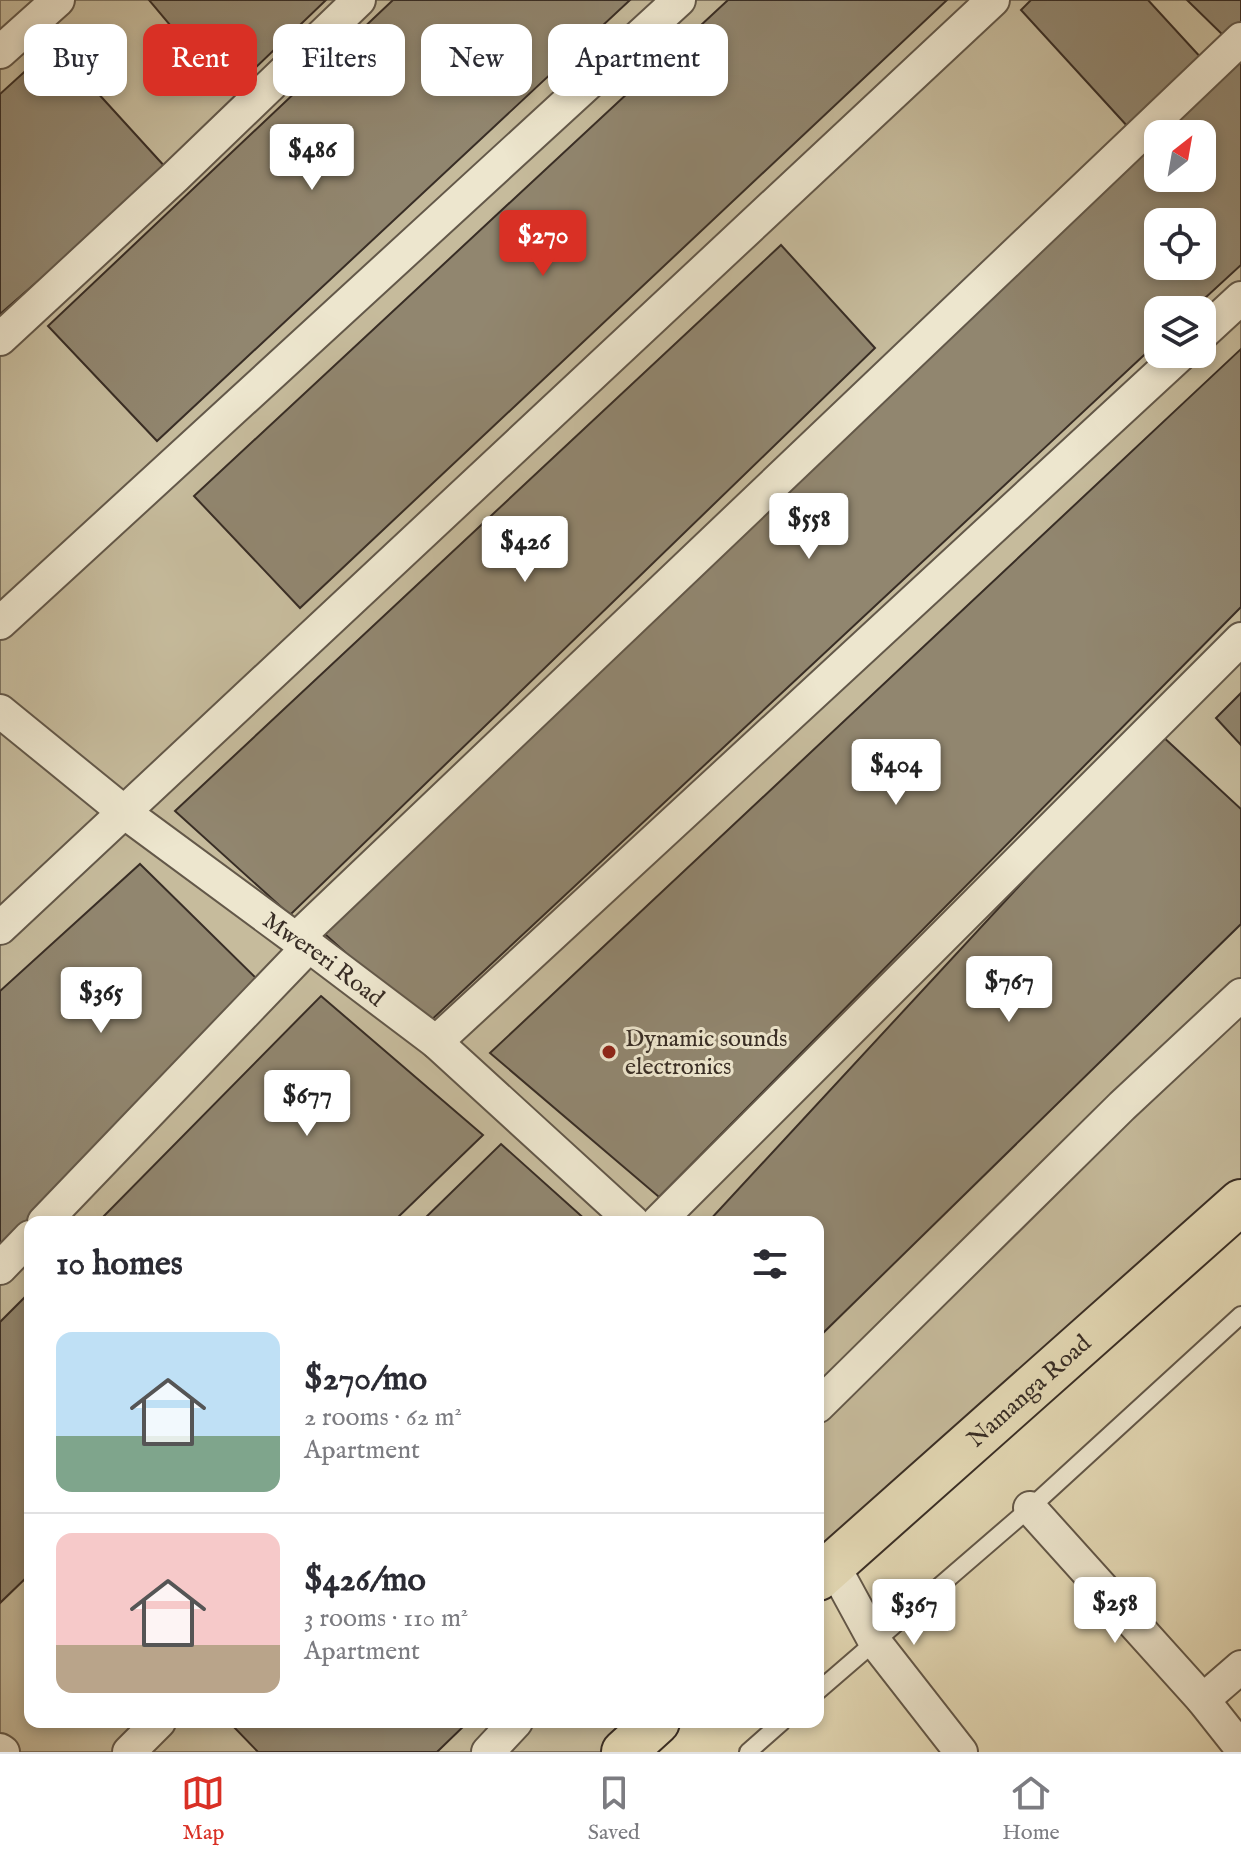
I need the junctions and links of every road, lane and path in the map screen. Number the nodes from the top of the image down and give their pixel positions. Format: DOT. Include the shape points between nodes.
graph roads {
  1 [pos="58,0"];
  2 [pos="359,0"];
  3 [pos="679,0"];
  4 [pos="993,0"];
  5 [pos="1241,39"];
  6 [pos="0,52"];
  7 [pos="1241,298"];
  8 [pos="1216,321"];
  9 [pos="0,339"];
  10 [pos="1166,368"];
  11 [pos="0,623"];
  12 [pos="1241,639"];
  13 [pos="0,711"];
  14 [pos="124,812"];
  15 [pos="0,928"];
  16 [pos="302,942"];
  17 [pos="1241,995"];
  18 [pos="436,1042"];
  19 [pos="1241,1202"];
  20 [pos="50,1216"];
  21 [pos="626,1216"];
  22 [pos="664,1216"];
  23 [pos="24,1243"];
  24 [pos="0,1268"];
  25 [pos="1241,1315"];
  26 [pos="824,1391"];
  27 [pos="1030,1508"];
  28 [pos="826,1572"];
  29 [pos="875,1642"];
  30 [pos="1241,1667"];
  31 [pos="824,1686"];
  32 [pos="1203,1700"];
  33 [pos="153,1728"];
  34 [pos="510,1728"];
  35 [pos="650,1728"];
  36 [pos="775,1728"];
  37 [pos="1241,1748"];
  38 [pos="129,1752"];
  39 [pos="488,1752"];
  40 [pos="624,1752"];
  41 [pos="748,1752"];
  42 [pos="961,1752"];
  1 -- 6 [label="street"];
  2 -- 9 [label="street"];
  3 -- 11 [label="street"];
  4 -- 14 [label="street"];
  5 -- 16 [label="street"];
  7 -- 8 [label="street"];
  10 -- 18 [label="street"];
  12 -- 22 [label="street"];
  13 -- 14 [label="street, Mwereri Road"];
  14 -- 15 [label="street"];
  14 -- 16 [label="street, Mwereri Road"];
  16 -- 18 [label="street, Mwereri Road"];
  16 -- 20 [label="street"];
  17 -- 26 [label="street"];
  18 -- 21 [label="street, Mwereri Road"];
  19 -- 28 [label="highway, Namanga Road"];
  23 -- 24 [label="street"];
  25 -- 27 [label="lane"];
  27 -- 29 [label="lane"];
  27 -- 32 [label="street"];
  28 -- 29 [label="street"];
  29 -- 31 [label="lane"];
  29 -- 42 [label="street"];
  30 -- 32 [label="street"];
  32 -- 37 [label="street"];
  33 -- 38 [label="street"];
  34 -- 39 [label="street"];
  35 -- 40 [label="highway"];
  36 -- 41 [label="lane"];
}
